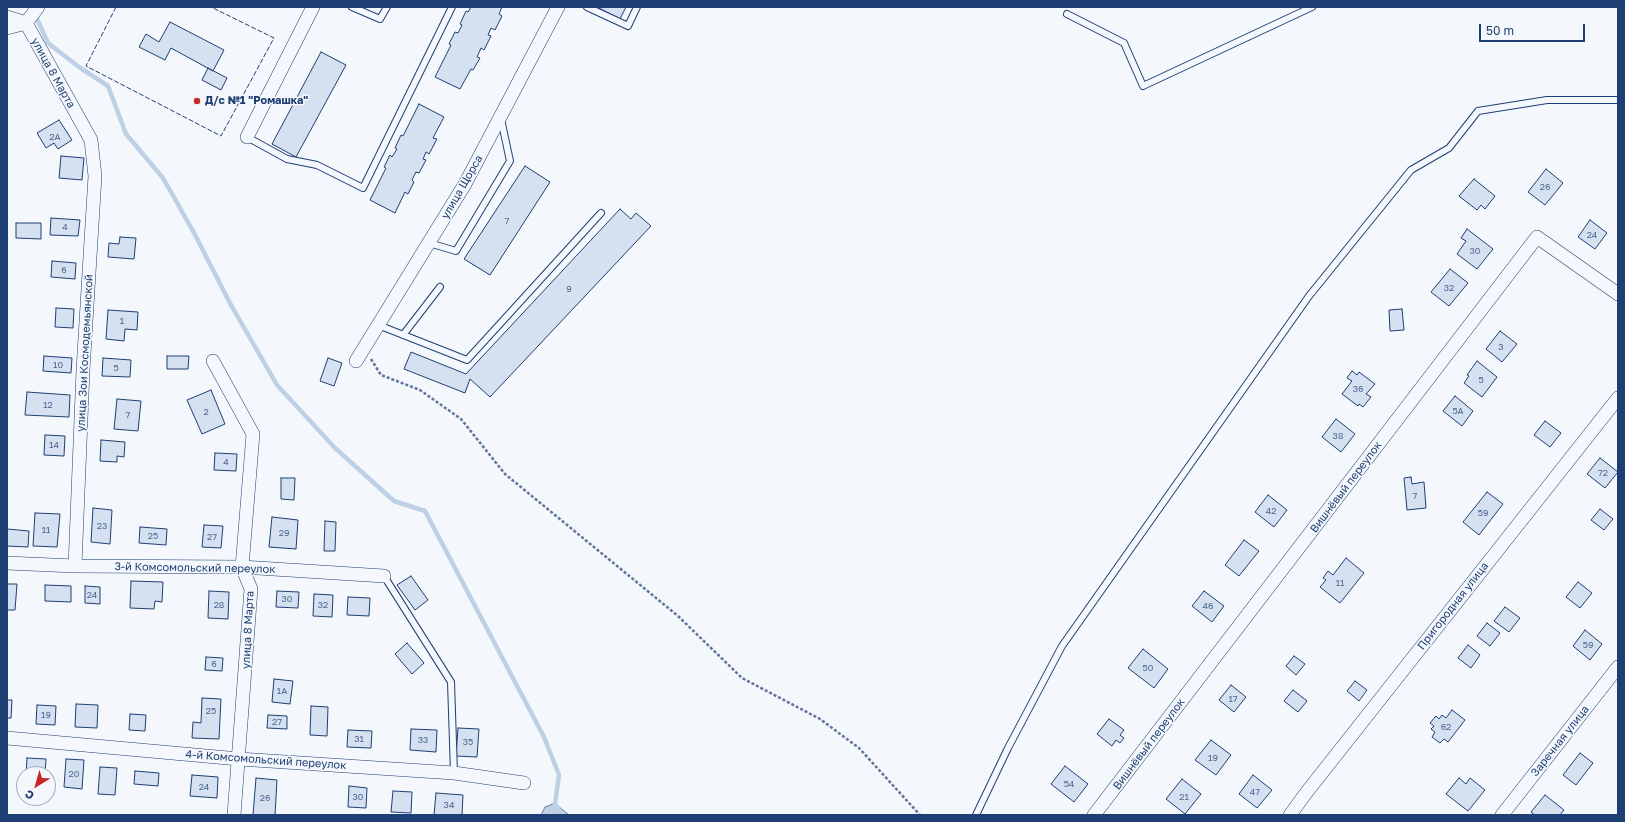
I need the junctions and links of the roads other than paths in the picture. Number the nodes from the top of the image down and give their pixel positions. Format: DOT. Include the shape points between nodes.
graph roads {
  1 [pos="38,7"];
  2 [pos="313,7"];
  3 [pos="352,7"];
  4 [pos="387,7"];
  5 [pos="452,7"];
  6 [pos="558,7"];
  7 [pos="587,7"];
  8 [pos="636,7"];
  9 [pos="1312,7"];
  10 [pos="1067,14"];
  11 [pos="7,17"];
  12 [pos="26,23"];
  13 [pos="7,28"];
  14 [pos="1618,100"];
  15 [pos="501,117"];
  16 [pos="247,137"];
  17 [pos="91,140"];
  18 [pos="601,213"];
  19 [pos="429,243"];
  20 [pos="440,287"];
  21 [pos="1618,294"];
  22 [pos="378,324"];
  23 [pos="404,334"];
  24 [pos="213,361"];
  25 [pos="356,361"];
  26 [pos="1618,398"];
  27 [pos="7,563"];
  28 [pos="74,566"];
  29 [pos="242,567"];
  30 [pos="384,576"];
  31 [pos="1618,667"];
  32 [pos="7,738"];
  33 [pos="239,759"];
  34 [pos="454,773"];
  35 [pos="524,783"];
  36 [pos="234,815"];
  37 [pos="976,815"];
  38 [pos="1094,815"];
  39 [pos="1290,815"];
  40 [pos="1502,815"];
  1 -- 12 [label="street"];
  2 -- 16 [label="street"];
  3 -- 4 [label="lane" via="380,19"];
  5 -- 16 [label="lane" via="363,188 316,165 287,159"];
  6 -- 15 [label="street, улица Щорса"];
  7 -- 8 [label="lane" via="628,26"];
  9 -- 10 [label="lane" via="1143,86 1124,43"];
  11 -- 12 [label="street"];
  12 -- 13 [label="street"];
  12 -- 17 [label="street, улица 8 Марта"];
  14 -- 37 [label="lane" via="1547,100 1478,111 1449,148 1411,170 1309,296 1062,646"];
  15 -- 19 [label="street, улица Щорса"];
  15 -- 19 [label="lane" via="510,161 456,251"];
  17 -- 28 [label="street, улица Зои Космодемьянской" via="95,176"];
  18 -- 23 [label="lane" via="467,360"];
  19 -- 22 [label="street, улица Щорса"];
  20 -- 23 [label="lane"];
  21 -- 38 [label="street, Вишнёвый переулок" via="1537,237"];
  22 -- 23 [label="lane"];
  22 -- 25 [label="street, улица Щорса"];
  24 -- 29 [label="street, улица 8 Марта" via="253,434"];
  26 -- 39 [label="street, Пригородная улица" via="1310,786"];
  27 -- 28 [label="street, 3-й Комсомольский переулок"];
  28 -- 29 [label="street, 3-й Комсомольский переулок"];
  29 -- 30 [label="street, 3-й Комсомольский переулок"];
  29 -- 33 [label="street, улица 8 Марта" via="251,589"];
  30 -- 34 [label="lane" via="451,682"];
  31 -- 40 [label="street, Заречная улица"];
  32 -- 33 [label="street, 4-й Комсомольский переулок"];
  33 -- 34 [label="street, 4-й Комсомольский переулок"];
  33 -- 36 [label="street, улица 8 Марта"];
  34 -- 35 [label="street, 4-й Комсомольский переулок"];
}
